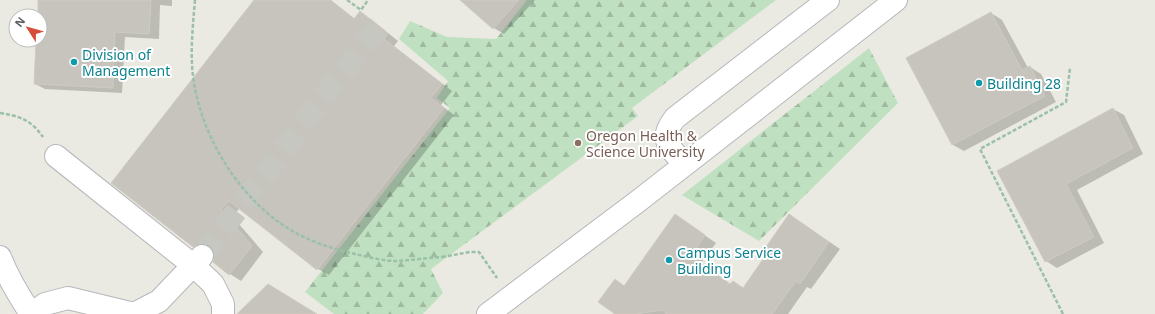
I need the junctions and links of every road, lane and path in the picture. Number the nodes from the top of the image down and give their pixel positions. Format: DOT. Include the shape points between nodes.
graph roads {
  1 [pos="195,0"];
  2 [pos="347,0"];
  3 [pos="368,0"];
  4 [pos="828,0"];
  5 [pos="890,2"];
  6 [pos="1070,68"];
  7 [pos="0,113"];
  8 [pos="56,156"];
  9 [pos="684,164"];
  10 [pos="0,257"];
  11 [pos="198,260"];
  12 [pos="497,278"];
  13 [pos="31,314"];
  14 [pos="223,314"];
  15 [pos="488,314"];
  16 [pos="1063,314"];
  1 -- 12 [label="path, bridge" via="193,75 205,124 238,182 259,205 280,223 333,249 396,261 479,252"];
  2 -- 3 [label="path" via="360,10"];
  4 -- 9 [label="street" via="675,118 668,127 667,143"];
  5 -- 9 [label="street"];
  6 -- 16 [label="path" via="1066,102 980,149"];
  7 -- 8 [label="path" via="17,116 36,128"];
  8 -- 11 [label="street"];
  9 -- 15 [label="street"];
  10 -- 13 [label="street" via="16,292"];
  11 -- 13 [label="street" via="159,301 134,314 68,298 45,304"];
  11 -- 14 [label="street" via="223,304"];
}
